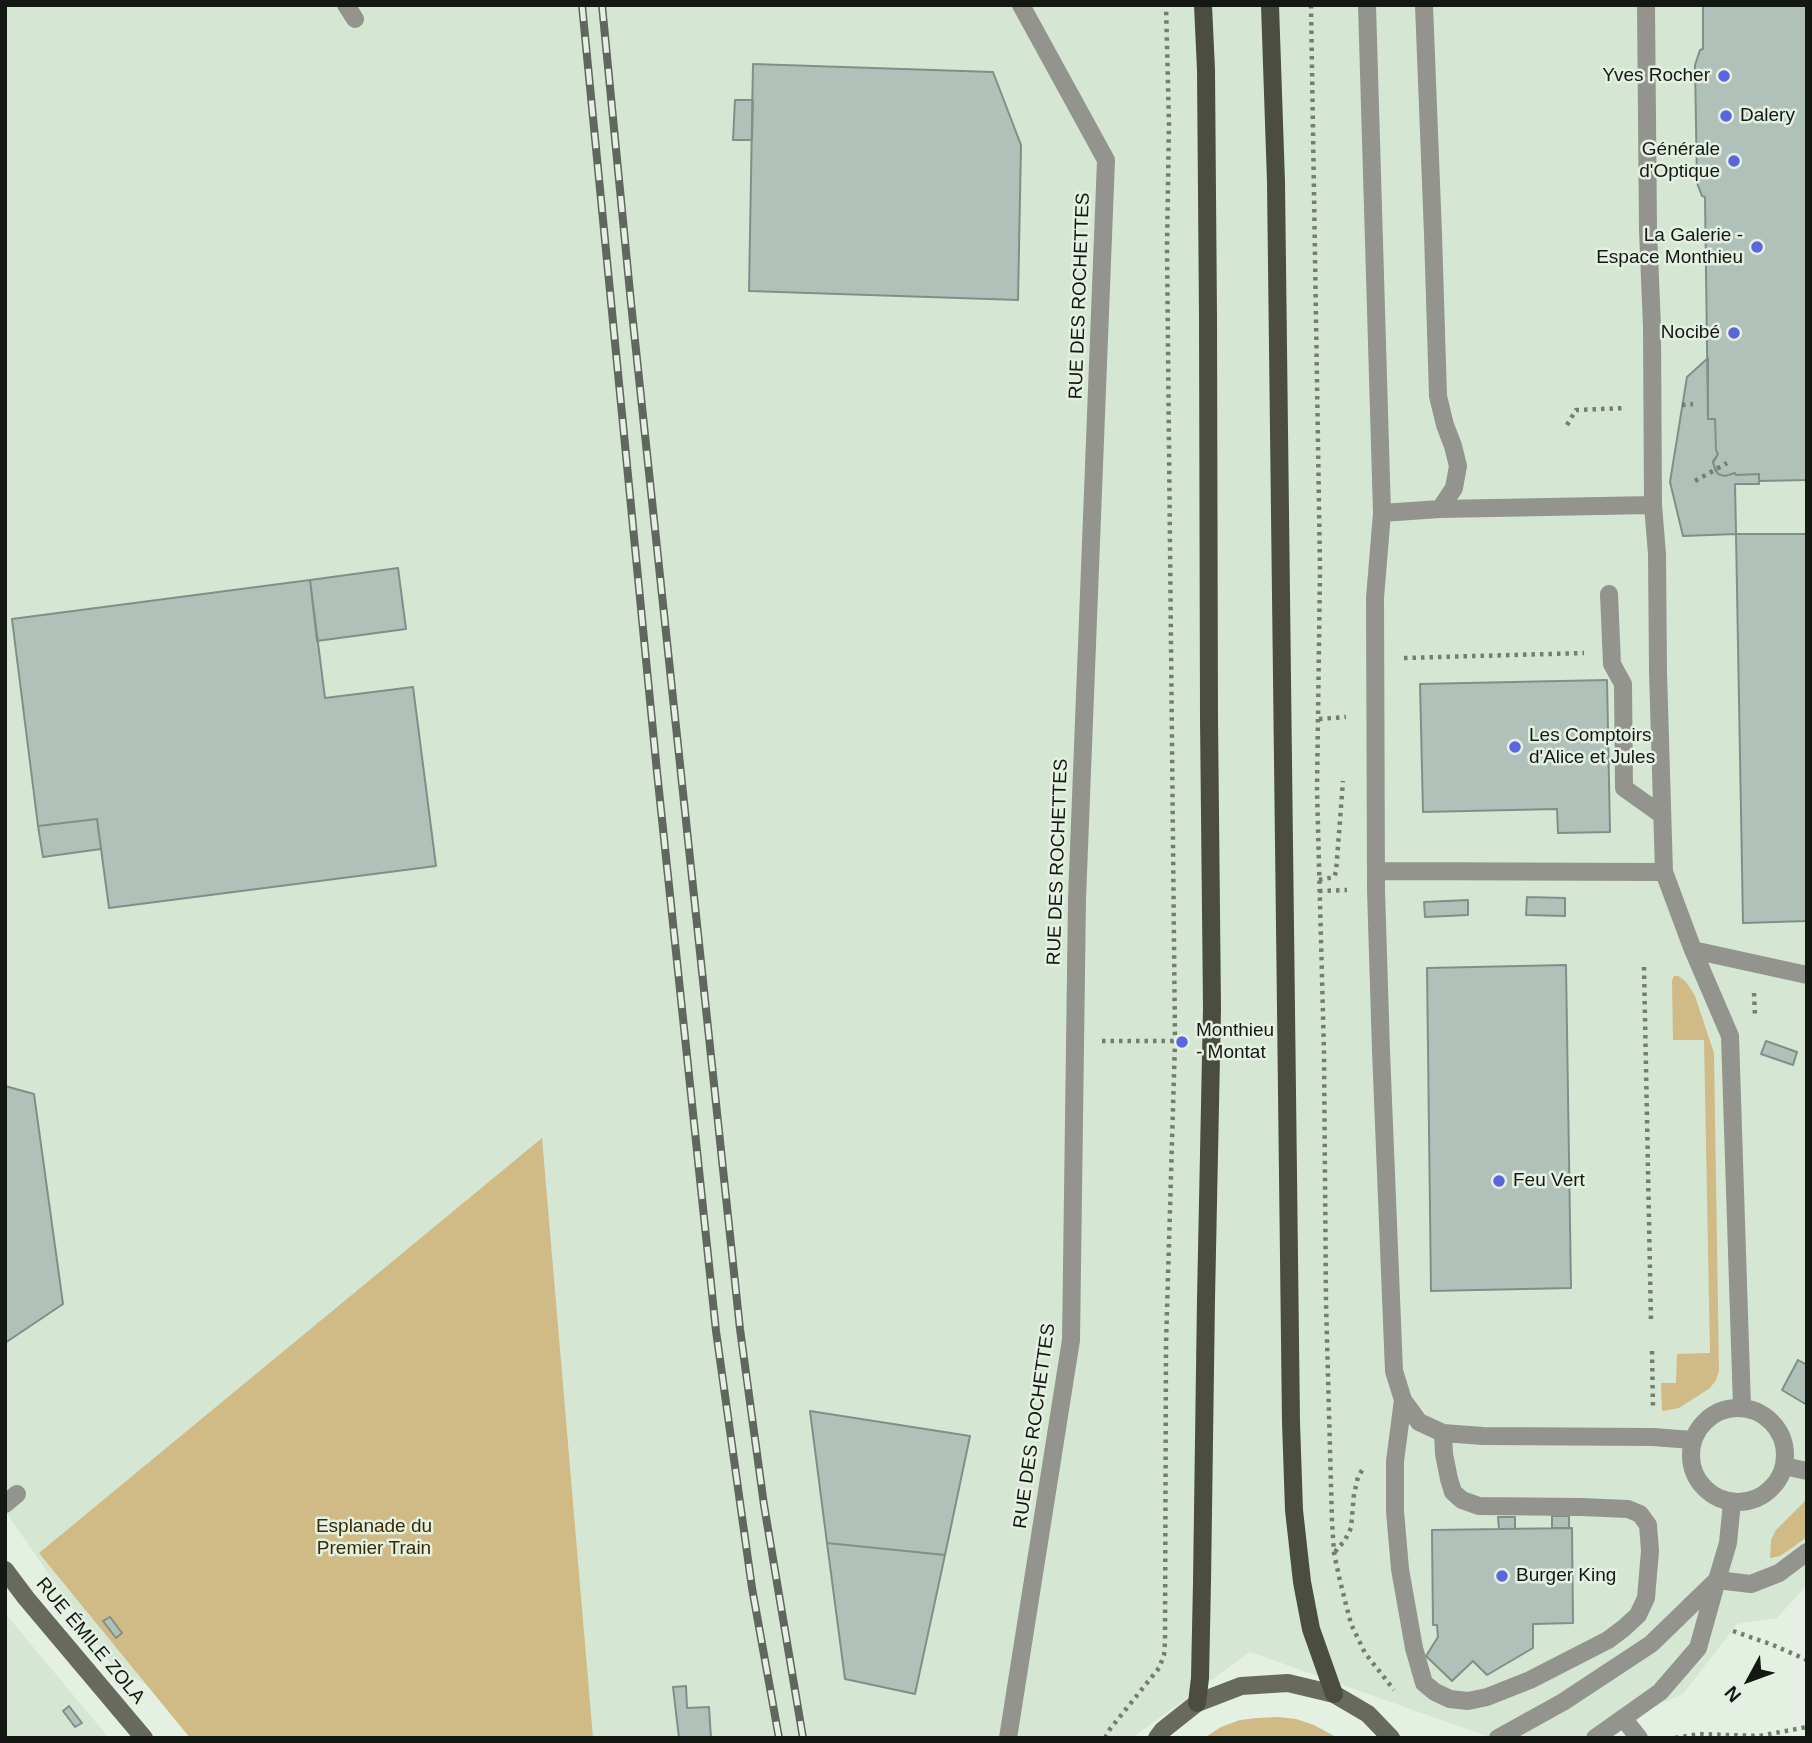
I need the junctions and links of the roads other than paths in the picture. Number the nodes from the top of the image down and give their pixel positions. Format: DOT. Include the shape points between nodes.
graph roads {
  1 [pos="1021,5"];
  2 [pos="1203,5"];
  3 [pos="1270,5"];
  4 [pos="1367,5"];
  5 [pos="1424,5"];
  6 [pos="1646,5"];
  7 [pos="1653,505"];
  8 [pos="1440,509"];
  9 [pos="1382,513"];
  10 [pos="1609,594"];
  11 [pos="1662,815"];
  12 [pos="1376,871"];
  13 [pos="1664,872"];
  14 [pos="1693,950"];
  15 [pos="1807,975"];
  16 [pos="1403,1400"];
  17 [pos="1742,1407"];
  18 [pos="1443,1433"];
  19 [pos="1692,1440"];
  20 [pos="1784,1466"];
  21 [pos="1807,1471"];
  22 [pos="1732,1502"];
  23 [pos="1807,1552"];
  24 [pos="5,1570"];
  25 [pos="1717,1580"];
  26 [pos="1334,1694"];
  27 [pos="1197,1703"];
  28 [pos="1623,1718"];
  29 [pos="144,1738"];
  30 [pos="1008,1738"];
  31 [pos="1157,1738"];
  32 [pos="1391,1738"];
  33 [pos="1498,1738"];
  34 [pos="1594,1738"];
  35 [pos="1639,1738"];
  1 -- 30 [label="street, RUE DES ROCHETTES" via="1106,160 1077,899 1071,1340"];
  2 -- 27 [label="main road" via="1212,1008"];
  3 -- 26 [label="main road" via="1294,1510 1311,1629"];
  4 -- 9 [label="street"];
  5 -- 8 [label="street" via="1438,397 1458,467 1454,488"];
  6 -- 7 [label="street"];
  7 -- 8 [label="street"];
  7 -- 11 [label="street"];
  8 -- 9 [label="street"];
  9 -- 12 [label="street" via="1375,598"];
  10 -- 11 [label="street" via="1612,664 1623,684 1624,788"];
  11 -- 13 [label="street"];
  12 -- 13 [label="street"];
  12 -- 16 [label="street" via="1392,1339 1394,1371"];
  13 -- 14 [label="street"];
  14 -- 15 [label="street"];
  14 -- 17 [label="street" via="1730,1036"];
  16 -- 18 [label="street" via="1419,1422"];
  16 -- 18 [label="street" via="1395,1461 1395,1511 1406,1610 1424,1683 1450,1699 1468,1701 1530,1680 1608,1640 1638,1615 1646,1598 1648,1525 1640,1514 1628,1510 1479,1506 1462,1500 1449,1479"];
  17 -- 19 [label="street" via="1710,1415"];
  17 -- 20 [label="street" via="1764,1415 1779,1431"];
  18 -- 19 [label="street"];
  19 -- 22 [label="street" via="1690,1458 1703,1488"];
  20 -- 21 [label="street"];
  20 -- 22 [label="street" via="1773,1487 1761,1496"];
  22 -- 25 [label="street" via="1728,1543"];
  23 -- 25 [label="street" via="1779,1573 1751,1584"];
  24 -- 29 [label="main road, RUE ÉMILE ZOLA"];
  25 -- 28 [label="street" via="1698,1648 1660,1692"];
  25 -- 33 [label="street" via="1651,1644"];
  26 -- 27 [label="main road" via="1276,1683 1241,1686"];
  26 -- 32 [label="main road" via="1368,1714"];
  27 -- 31 [label="main road"];
  28 -- 34 [label="street"];
  28 -- 35 [label="street"];
}
